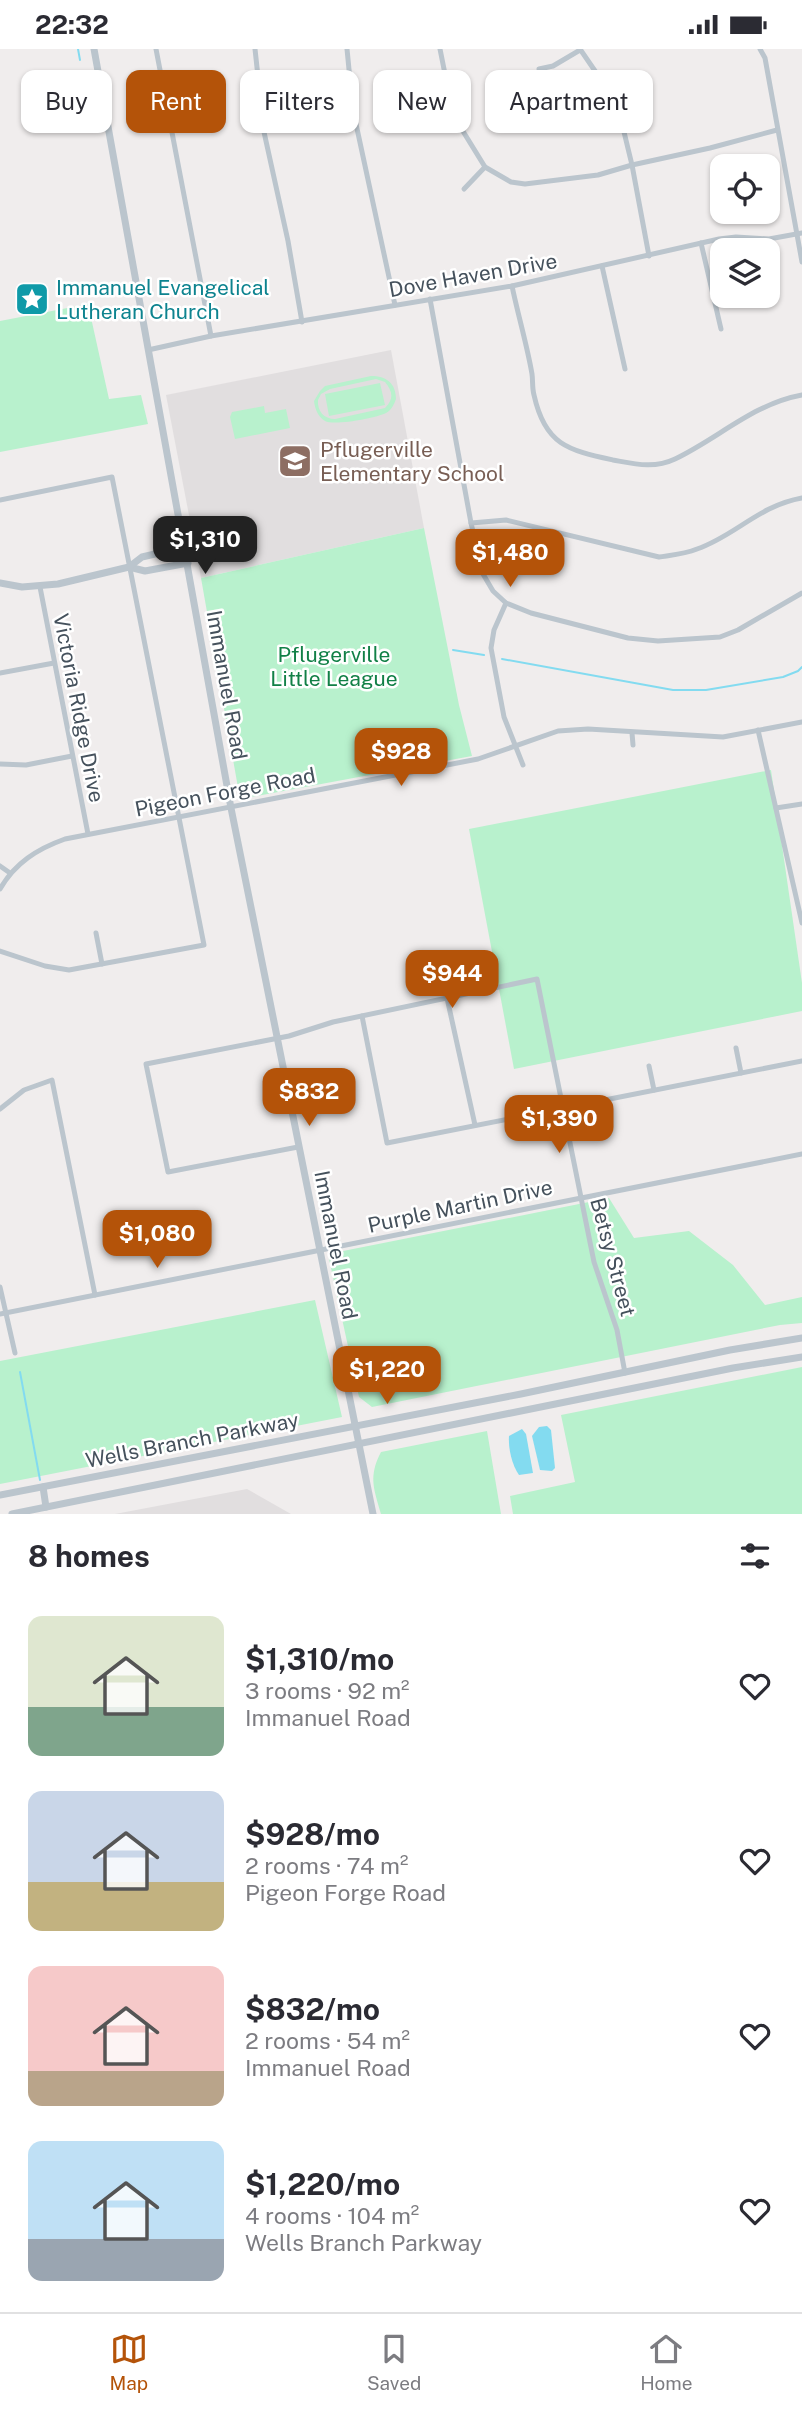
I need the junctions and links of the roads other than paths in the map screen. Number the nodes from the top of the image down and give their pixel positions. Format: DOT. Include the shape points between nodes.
graph roads {
  1 [pos="94,49"];
  2 [pos="156,49"];
  3 [pos="255,49"];
  4 [pos="347,49"];
  5 [pos="440,49"];
  6 [pos="760,49"];
  7 [pos="580,50"];
  8 [pos="539,69"];
  9 [pos="777,130"];
  10 [pos="632,165"];
  11 [pos="485,167"];
  12 [pos="464,189"];
  13 [pos="799,233"];
  14 [pos="701,243"];
  15 [pos="649,256"];
  16 [pos="802,262"];
  17 [pos="602,266"];
  18 [pos="512,286"];
  19 [pos="430,299"];
  20 [pos="395,305"];
  21 [pos="302,322"];
  22 [pos="721,329"];
  23 [pos="211,336"];
  24 [pos="148,350"];
  25 [pos="625,369"];
  26 [pos="802,395"];
  27 [pos="802,498"];
  28 [pos="0,500"];
  29 [pos="471,523"];
  30 [pos="185,547"];
  31 [pos="188,563"];
  32 [pos="129,567"];
  33 [pos="0,583"];
  34 [pos="40,586"];
  35 [pos="802,593"];
  36 [pos="506,603"];
  37 [pos="54,663"];
  38 [pos="0,673"];
  39 [pos="802,722"];
  40 [pos="758,730"];
  41 [pos="632,733"];
  42 [pos="633,745"];
  43 [pos="514,746"];
  44 [pos="72,756"];
  45 [pos="0,764"];
  46 [pos="523,765"];
  47 [pos="802,804"];
  48 [pos="231,808"];
  49 [pos="776,809"];
  50 [pos="177,818"];
  51 [pos="88,834"];
  52 [pos="0,866"];
  53 [pos="10,873"];
  54 [pos="0,889"];
  55 [pos="800,904"];
  56 [pos="802,923"];
  57 [pos="96,933"];
  58 [pos="0,951"];
  59 [pos="102,964"];
  60 [pos="447,998"];
  61 [pos="362,1016"];
  62 [pos="276,1038"];
  63 [pos="736,1048"];
  64 [pos="802,1061"];
  65 [pos="649,1066"];
  66 [pos="741,1073"];
  67 [pos="654,1090"];
  68 [pos="564,1108"];
  69 [pos="0,1109"];
  70 [pos="475,1125"];
  71 [pos="298,1147"];
  72 [pos="802,1154"];
  73 [pos="580,1197"];
  74 [pos="319,1250"];
  75 [pos="0,1287"];
  76 [pos="94,1295"];
  77 [pos="2,1314"];
  78 [pos="802,1338"];
  79 [pos="15,1353"];
  80 [pos="802,1357"];
  81 [pos="625,1373"];
  82 [pos="355,1426"];
  83 [pos="359,1445"];
  84 [pos="43,1487"];
  85 [pos="0,1495"];
  86 [pos="47,1507"];
  87 [pos="12,1514"];
  88 [pos="373,1514"];
  1 -- 24 [label="street, Immanuel Road"];
  2 -- 23 [label="street"];
  3 -- 21 [label="street" via="264,132"];
  4 -- 20 [label="street" via="353,110"];
  5 -- 11 [label="street" via="461,128"];
  6 -- 9 [label="street"];
  7 -- 8 [label="street"];
  7 -- 10 [label="street" via="617,103"];
  9 -- 10 [label="street"];
  9 -- 13 [label="street"];
  10 -- 11 [label="street" via="525,184 511,182"];
  10 -- 15 [label="street"];
  11 -- 12 [label="street"];
  13 -- 14 [label="street, Dove Haven Drive"];
  13 -- 16 [label="street"];
  14 -- 15 [label="street, Dove Haven Drive"];
  14 -- 22 [label="street"];
  15 -- 17 [label="street, Dove Haven Drive"];
  17 -- 18 [label="street, Dove Haven Drive"];
  17 -- 25 [label="street"];
  18 -- 19 [label="street, Dove Haven Drive"];
  18 -- 26 [label="street" via="541,420 560,443 575,452 657,465 760,408"];
  19 -- 20 [label="street, Dove Haven Drive"];
  19 -- 29 [label="street"];
  20 -- 21 [label="street, Dove Haven Drive"];
  21 -- 23 [label="street, Dove Haven Drive"];
  23 -- 24 [label="street, Dove Haven Drive"];
  24 -- 30 [label="street, Immanuel Road"];
  27 -- 29 [label="street" via="765,510 700,549 659,557 506,520"];
  28 -- 32 [label="street" via="112,477"];
  29 -- 36 [label="street" via="482,574"];
  30 -- 31 [label="street, Immanuel Road"];
  30 -- 32 [label="street" via="142,557"];
  31 -- 32 [label="street" via="145,571"];
  31 -- 48 [label="street, Immanuel Road"];
  32 -- 34 [label="street"];
  32 -- 50 [label="street"];
  33 -- 34 [label="street"];
  34 -- 37 [label="street, Victoria Ridge Drive"];
  35 -- 36 [label="street" via="720,637 658,641 628,638"];
  36 -- 43 [label="street" via="491,647"];
  37 -- 38 [label="street"];
  37 -- 44 [label="street, Victoria Ridge Drive"];
  39 -- 40 [label="street, Pigeon Forge Road"];
  40 -- 41 [label="street, Pigeon Forge Road" via="723,737"];
  40 -- 49 [label="street"];
  41 -- 42 [label="street"];
  41 -- 43 [label="street, Pigeon Forge Road" via="558,731"];
  43 -- 46 [label="street"];
  43 -- 48 [label="street, Pigeon Forge Road" via="478,759"];
  44 -- 45 [label="street" via="26,765"];
  44 -- 51 [label="street, Victoria Ridge Drive"];
  47 -- 49 [label="street"];
  48 -- 50 [label="street, Pigeon Forge Road"];
  48 -- 62 [label="street, Immanuel Road"];
  49 -- 55 [label="street"];
  50 -- 51 [label="street, Pigeon Forge Road"];
  50 -- 59 [label="street" via="204,945"];
  51 -- 53 [label="street, Pigeon Forge Road" via="46,846"];
  52 -- 53 [label="street"];
  53 -- 54 [label="street, Pigeon Forge Road"];
  55 -- 56 [label="street"];
  57 -- 59 [label="street"];
  58 -- 59 [label="street" via="69,970"];
  60 -- 61 [label="street"];
  60 -- 68 [label="street, Betsy Street" via="537,979"];
  60 -- 70 [label="street"];
  61 -- 62 [label="street"];
  61 -- 70 [label="street" via="387,1143"];
  62 -- 71 [label="street, Immanuel Road"];
  62 -- 71 [label="street, Immanuel Road" via="146,1064 168,1172"];
  63 -- 66 [label="street"];
  64 -- 66 [label="street"];
  65 -- 67 [label="street"];
  66 -- 67 [label="street"];
  67 -- 68 [label="street"];
  68 -- 70 [label="street"];
  68 -- 73 [label="street, Betsy Street"];
  69 -- 76 [label="street" via="24,1090 52,1080"];
  71 -- 74 [label="street, Immanuel Road"];
  72 -- 73 [label="street, Purple Martin Drive"];
  73 -- 74 [label="street, Purple Martin Drive"];
  73 -- 81 [label="street, Betsy Street"];
  74 -- 76 [label="street, Purple Martin Drive"];
  74 -- 82 [label="street, Immanuel Road"];
  75 -- 77 [label="street"];
  76 -- 77 [label="street, Purple Martin Drive"];
  77 -- 79 [label="street"];
  78 -- 81 [label="street, Wells Branch Parkway"];
  80 -- 83 [label="street, Wells Branch Parkway"];
  81 -- 82 [label="street, Wells Branch Parkway"];
  82 -- 83 [label="street, Immanuel Road"];
  82 -- 84 [label="street, Wells Branch Parkway"];
  83 -- 86 [label="street, Wells Branch Parkway"];
  83 -- 88 [label="street, Immanuel Road"];
  84 -- 85 [label="street, Wells Branch Parkway"];
  84 -- 86 [label="street"];
  86 -- 87 [label="street, Wells Branch Parkway"];
}
